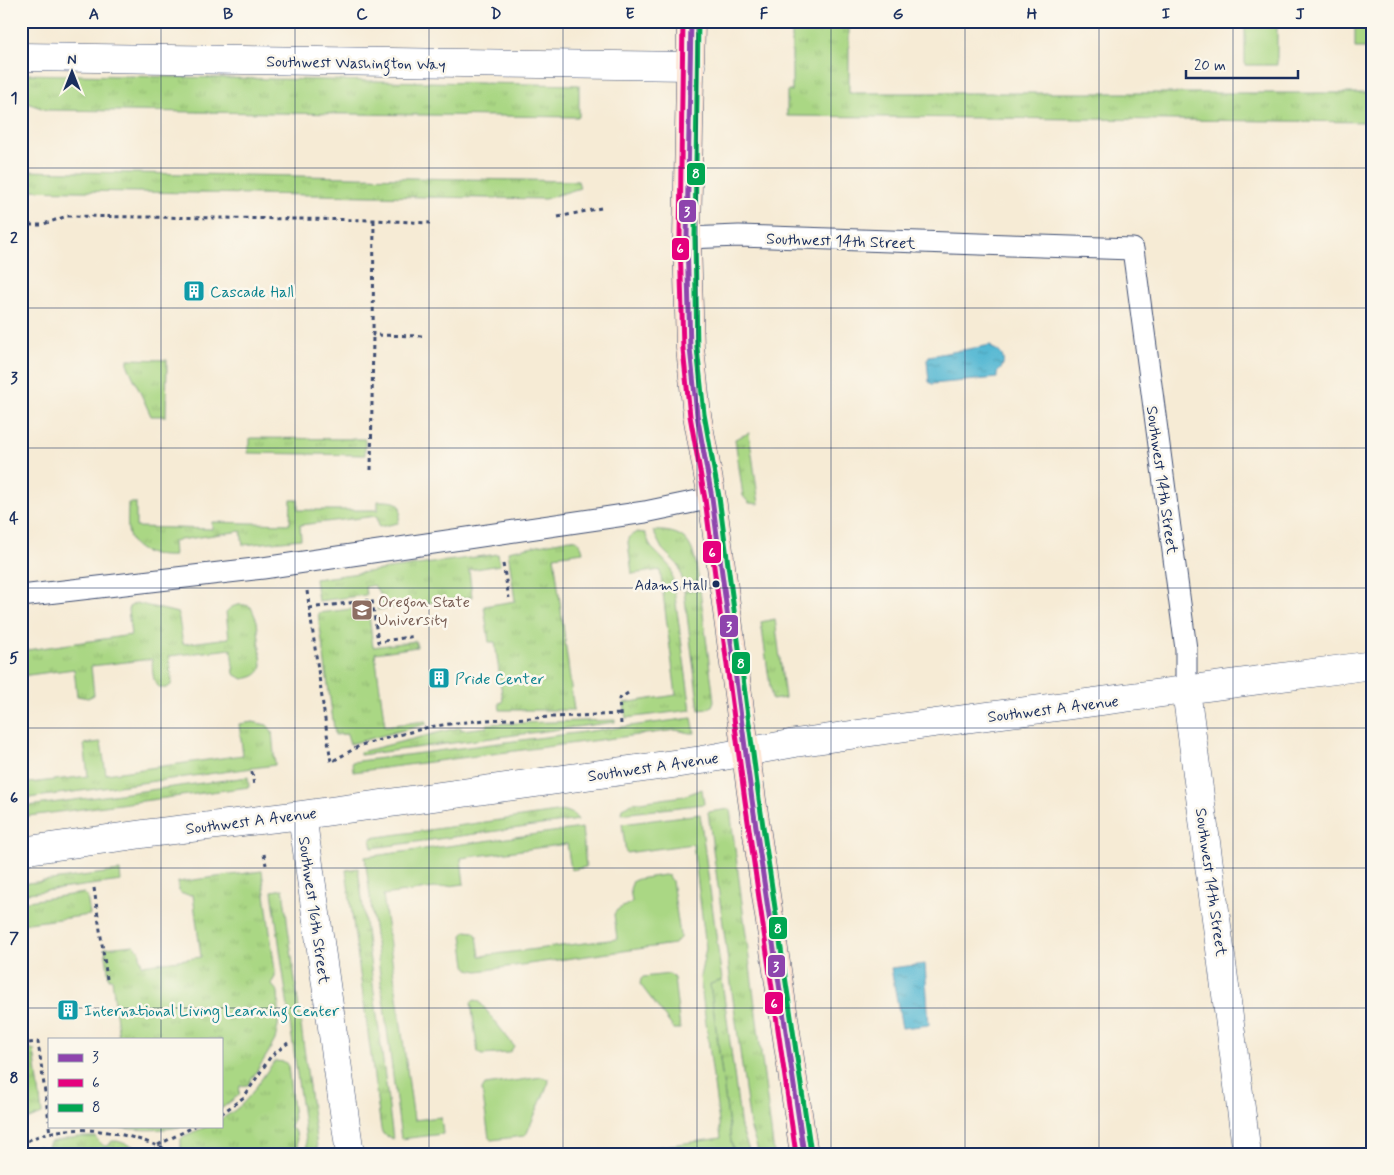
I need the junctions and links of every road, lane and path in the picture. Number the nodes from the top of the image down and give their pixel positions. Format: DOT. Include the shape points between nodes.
graph roads {
  1 [pos="691,21"];
  2 [pos="21,57"];
  3 [pos="690,66"];
  4 [pos="601,208"];
  5 [pos="558,217"];
  6 [pos="374,220"];
  7 [pos="430,223"];
  8 [pos="21,225"];
  9 [pos="687,238"];
  10 [pos="373,335"];
  11 [pos="426,336"];
  12 [pos="371,470"];
  13 [pos="712,498"];
  14 [pos="303,562"];
  15 [pos="21,596"];
  16 [pos="309,608"];
  17 [pos="415,636"];
  18 [pos="1373,666"];
  19 [pos="1186,690"];
  20 [pos="628,693"];
  21 [pos="620,714"];
  22 [pos="621,724"];
  23 [pos="745,753"];
  24 [pos="302,814"];
  25 [pos="21,851"];
  26 [pos="94,888"];
  27 [pos="106,979"];
  28 [pos="288,1043"];
  29 [pos="21,1044"];
  30 [pos="222,1113"];
  31 [pos="48,1114"];
  32 [pos="50,1128"];
  33 [pos="191,1128"];
  34 [pos="50,1133"];
  35 [pos="21,1145"];
  36 [pos="158,1145"];
  37 [pos="176,1154"];
  38 [pos="350,1154"];
  39 [pos="804,1154"];
  40 [pos="1247,1154"];
  1 -- 3 [label="main road"];
  2 -- 3 [label="street, Southwest Washington Way"];
  3 -- 9 [label="main road"];
  4 -- 5 [label="path"];
  6 -- 7 [label="path"];
  6 -- 8 [label="path" via="68,216 40,225"];
  6 -- 10 [label="path"];
  9 -- 13 [label="main road" via="690,348 697,415"];
  9 -- 19 [label="lane, Southwest 14th Street" via="740,236 1132,249 1186,649"];
  10 -- 11 [label="path"];
  10 -- 12 [label="path"];
  13 -- 14 [label="lane" via="645,512"];
  13 -- 23 [label="main road"];
  14 -- 15 [label="lane"];
  14 -- 16 [label="path"];
  16 -- 17 [label="path" via="372,600 378,642"];
  16 -- 21 [label="path" via="331,762 361,745 429,727 474,720"];
  18 -- 19 [label="street, Southwest A Avenue"];
  19 -- 23 [label="street, Southwest A Avenue" via="927,724"];
  19 -- 40 [label="street, Southwest 14th Street"];
  20 -- 21 [label="path" via="619,699"];
  21 -- 22 [label="path"];
  23 -- 24 [label="street, Southwest A Avenue"];
  23 -- 39 [label="main road"];
  24 -- 25 [label="street, Southwest A Avenue"];
  24 -- 38 [label="street, Southwest 16th Street"];
  26 -- 27 [label="path"];
  28 -- 30 [label="path" via="271,1056 244,1097"];
  29 -- 31 [label="path" via="38,1042"];
  32 -- 34 [label="path"];
  33 -- 36 [label="path"];
  34 -- 35 [label="path"];
  34 -- 36 [label="path" via="70,1129 100,1130"];
  36 -- 37 [label="path"];
}
